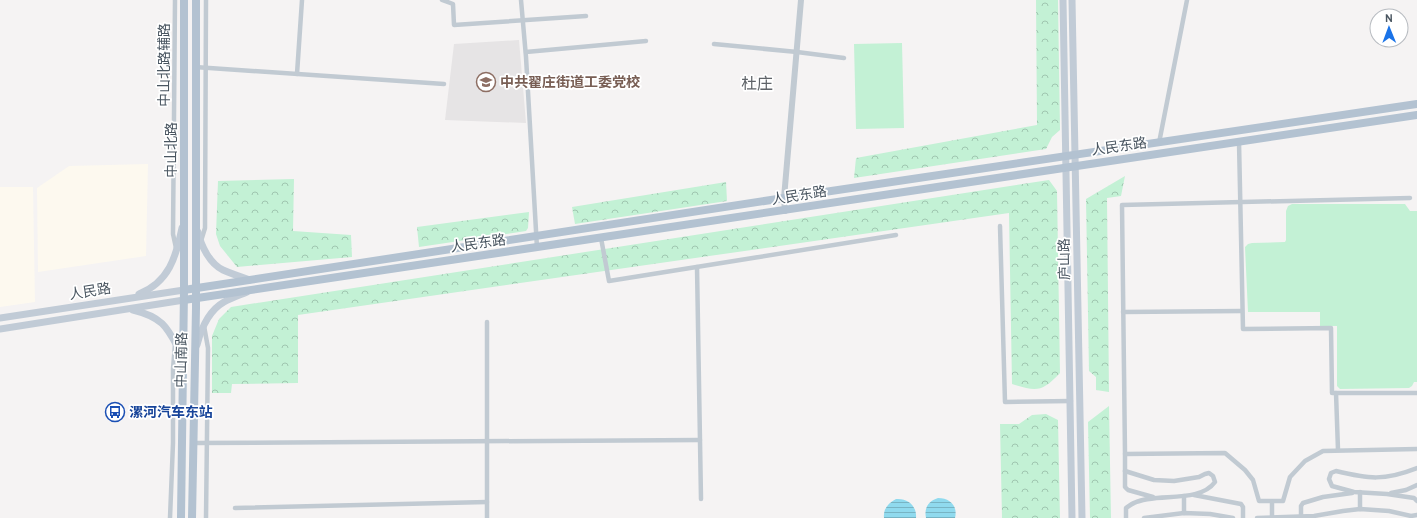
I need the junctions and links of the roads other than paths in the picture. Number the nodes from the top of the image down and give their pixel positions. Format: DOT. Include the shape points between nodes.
graph roads {
  1 [pos="175,0"];
  2 [pos="184,0"];
  3 [pos="196,0"];
  4 [pos="206,0"];
  5 [pos="302,0"];
  6 [pos="442,0"];
  7 [pos="521,0"];
  8 [pos="801,0"];
  9 [pos="1063,0"];
  10 [pos="1072,0"];
  11 [pos="1187,0"];
  12 [pos="586,16"];
  13 [pos="523,21"];
  14 [pos="646,41"];
  15 [pos="714,44"];
  16 [pos="526,52"];
  17 [pos="797,52"];
  18 [pos="844,58"];
  19 [pos="195,67"];
  20 [pos="206,68"];
  21 [pos="297,74"];
  22 [pos="444,84"];
  23 [pos="1417,104"];
  24 [pos="1417,115"];
  25 [pos="1239,142"];
  26 [pos="1159,143"];
  27 [pos="1076,154"];
  28 [pos="1066,156"];
  29 [pos="1075,166"];
  30 [pos="1066,168"];
  31 [pos="784,198"];
  32 [pos="1410,198"];
  33 [pos="1240,202"];
  34 [pos="785,211"];
  35 [pos="184,216"];
  36 [pos="195,218"];
  37 [pos="1000,226"];
  38 [pos="896,235"];
  39 [pos="536,236"];
  40 [pos="601,238"];
  41 [pos="200,243"];
  42 [pos="537,248"];
  43 [pos="177,250"];
  44 [pos="697,267"];
  45 [pos="250,280"];
  46 [pos="195,288"];
  47 [pos="184,290"];
  48 [pos="250,291"];
  49 [pos="129,298"];
  50 [pos="195,299"];
  51 [pos="184,300"];
  52 [pos="129,309"];
  53 [pos="1242,311"];
  54 [pos="1123,312"];
  55 [pos="0,318"];
  56 [pos="487,322"];
  57 [pos="204,325"];
  58 [pos="0,329"];
  59 [pos="175,342"];
  60 [pos="183,357"];
  61 [pos="194,357"];
  62 [pos="1336,393"];
  63 [pos="1417,393"];
  64 [pos="1070,401"];
  65 [pos="1080,401"];
  66 [pos="700,440"];
  67 [pos="487,442"];
  68 [pos="173,443"];
  69 [pos="182,443"];
  70 [pos="193,443"];
  71 [pos="207,443"];
  72 [pos="1417,449"];
  73 [pos="1338,450"];
  74 [pos="1125,454"];
  75 [pos="1417,468"];
  76 [pos="1125,471"];
  77 [pos="1417,485"];
  78 [pos="1334,486"];
  79 [pos="1208,489"];
  80 [pos="1406,490"];
  81 [pos="1354,492"];
  82 [pos="1360,492"];
  83 [pos="1140,494"];
  84 [pos="1387,494"];
  85 [pos="1192,495"];
  86 [pos="1335,495"];
  87 [pos="1184,496"];
  88 [pos="1208,497"];
  89 [pos="1406,497"];
  90 [pos="1157,498"];
  91 [pos="701,499"];
  92 [pos="1140,501"];
  93 [pos="1417,501"];
  94 [pos="487,502"];
  95 [pos="1272,502"];
  96 [pos="235,508"];
  97 [pos="1360,510"];
  98 [pos="1184,513"];
  99 [pos="1417,515"];
  100 [pos="1301,517"];
  101 [pos="170,518"];
  102 [pos="181,518"];
  103 [pos="192,518"];
  104 [pos="206,518"];
  105 [pos="487,518"];
  106 [pos="1072,518"];
  107 [pos="1082,518"];
  108 [pos="1126,518"];
  109 [pos="1144,518"];
  110 [pos="1233,518"];
  111 [pos="1243,518"];
  112 [pos="1257,518"];
  113 [pos="1272,518"];
  1 -- 43 [label="street, 中山北路辅路" via="173,234"];
  2 -- 35 [label="main road, 中山北路"];
  3 -- 19 [label="main road, 中山北路"];
  4 -- 20 [label="street"];
  5 -- 21 [label="street"];
  6 -- 13 [label="street" via="454,4 454,25"];
  7 -- 13 [label="street"];
  8 -- 17 [label="street"];
  9 -- 28 [label="main road, 庐山路"];
  10 -- 27 [label="main road, 庐山路"];
  11 -- 26 [label="street"];
  12 -- 13 [label="street"];
  13 -- 16 [label="street"];
  14 -- 16 [label="street"];
  15 -- 17 [label="street"];
  16 -- 39 [label="street"];
  17 -- 18 [label="street"];
  17 -- 31 [label="street"];
  19 -- 20 [label="street"];
  19 -- 36 [label="main road, 中山北路"];
  20 -- 21 [label="street"];
  20 -- 41 [label="street" via="205,228"];
  21 -- 22 [label="street"];
  23 -- 26 [label="main road, 人民东路"];
  24 -- 25 [label="main road, 人民东路"];
  25 -- 29 [label="main road, 人民东路"];
  25 -- 33 [label="street"];
  26 -- 27 [label="main road, 人民东路"];
  27 -- 28 [label="main road, 人民东路"];
  27 -- 29 [label="main road, 庐山路"];
  28 -- 30 [label="main road, 庐山路"];
  28 -- 31 [label="main road, 人民东路"];
  29 -- 30 [label="main road, 人民东路"];
  29 -- 65 [label="main road, 庐山路"];
  30 -- 34 [label="main road, 人民东路"];
  30 -- 64 [label="main road, 庐山路"];
  31 -- 34 [label="street"];
  31 -- 39 [label="main road, 人民东路"];
  32 -- 33 [label="street"];
  33 -- 53 [label="street"];
  33 -- 54 [label="street" via="1122,205"];
  34 -- 40 [label="main road, 人民东路"];
  35 -- 43 [label="main road"];
  35 -- 47 [label="main road, 中山北路"];
  36 -- 41 [label="main road"];
  36 -- 46 [label="main road, 中山北路"];
  37 -- 64 [label="street" via="1005,402"];
  38 -- 44 [label="street"];
  39 -- 42 [label="street"];
  39 -- 45 [label="main road, 人民东路"];
  40 -- 42 [label="main road, 人民东路"];
  40 -- 44 [label="street" via="610,281"];
  41 -- 45 [label="main road" via="212,261 222,270"];
  42 -- 48 [label="main road, 人民东路"];
  43 -- 49 [label="main road" via="166,274 145,292"];
  44 -- 66 [label="street"];
  45 -- 46 [label="main road, 人民东路"];
  46 -- 47 [label="main road, 人民东路"];
  46 -- 50 [label="main road, 中山北路"];
  47 -- 49 [label="main road, 人民路"];
  47 -- 51 [label="main road, 中山北路"];
  48 -- 50 [label="main road, 人民东路"];
  48 -- 57 [label="main road" via="223,302"];
  49 -- 55 [label="main road, 人民路"];
  50 -- 51 [label="main road, 人民东路"];
  50 -- 61 [label="main road, 中山南路"];
  51 -- 52 [label="main road, 人民路"];
  51 -- 60 [label="main road, 中山南路"];
  52 -- 58 [label="main road, 人民路"];
  52 -- 59 [label="main road" via="157,318"];
  53 -- 54 [label="street"];
  53 -- 62 [label="street" via="1243,329 1331,328 1332,393"];
  54 -- 74 [label="street"];
  56 -- 67 [label="street"];
  57 -- 61 [label="main road"];
  57 -- 71 [label="street" via="208,348"];
  59 -- 60 [label="main road"];
  59 -- 68 [label="street"];
  60 -- 69 [label="main road, 中山南路"];
  61 -- 70 [label="main road, 中山南路"];
  62 -- 63 [label="street"];
  62 -- 73 [label="street"];
  64 -- 65 [label="main road"];
  64 -- 106 [label="main road, 庐山路"];
  65 -- 107 [label="main road, 庐山路"];
  66 -- 67 [label="street"];
  66 -- 91 [label="street"];
  67 -- 71 [label="street"];
  67 -- 94 [label="street"];
  68 -- 69 [label="street"];
  68 -- 101 [label="street"];
  69 -- 70 [label="main road"];
  69 -- 102 [label="main road, 中山南路"];
  70 -- 71 [label="street"];
  70 -- 103 [label="main road, 中山南路"];
  71 -- 104 [label="street"];
  72 -- 73 [label="street"];
  73 -- 95 [label="street" via="1323,450 1305,461 1290,477 1283,501"];
  74 -- 76 [label="street"];
  74 -- 95 [label="street" via="1225,453 1253,480 1259,501"];
  75 -- 78 [label="street" via="1388,477 1372,478 1336,471 1331,473 1329,480"];
  76 -- 79 [label="street" via="1154,480 1174,481 1209,473 1215,482"];
  76 -- 83 [label="street" via="1125,487"];
  77 -- 80 [label="street"];
  78 -- 81 [label="street"];
  78 -- 86 [label="street"];
  79 -- 85 [label="street"];
  79 -- 88 [label="street"];
  80 -- 84 [label="street"];
  80 -- 89 [label="street"];
  81 -- 82 [label="street"];
  81 -- 86 [label="street"];
  82 -- 84 [label="street"];
  82 -- 97 [label="street"];
  83 -- 90 [label="street"];
  83 -- 92 [label="street"];
  84 -- 89 [label="street"];
  85 -- 87 [label="street"];
  85 -- 88 [label="street"];
  86 -- 100 [label="street" via="1303,503"];
  87 -- 90 [label="street"];
  87 -- 98 [label="street"];
  88 -- 111 [label="street" via="1241,504"];
  89 -- 93 [label="street"];
  90 -- 92 [label="street"];
  92 -- 108 [label="street" via="1126,508"];
  94 -- 96 [label="street"];
  94 -- 105 [label="street"];
  95 -- 113 [label="street"];
  97 -- 99 [label="street"];
  97 -- 100 [label="street"];
  98 -- 109 [label="street"];
  98 -- 110 [label="street"];
  100 -- 113 [label="street"];
  112 -- 113 [label="street"];
}
